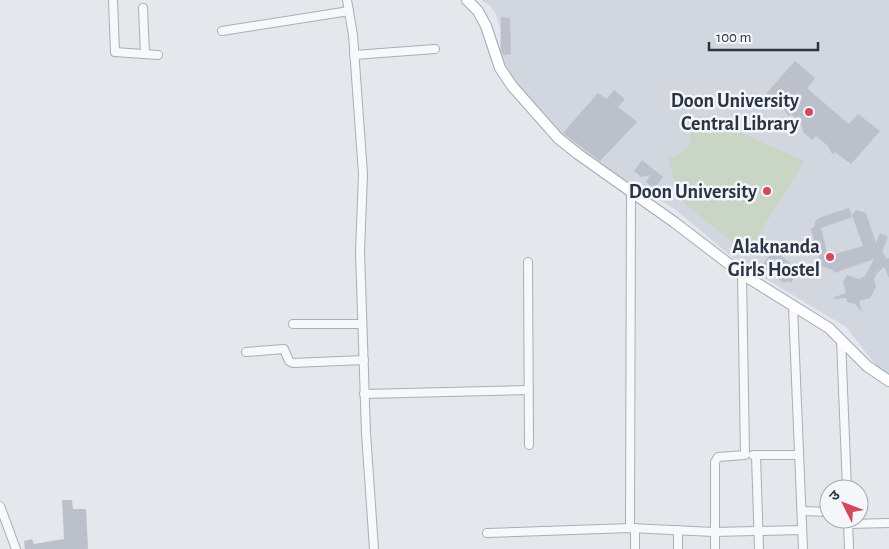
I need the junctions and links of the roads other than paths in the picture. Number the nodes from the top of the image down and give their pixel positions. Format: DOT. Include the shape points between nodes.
graph roads {
  1 [pos="113,0"];
  2 [pos="347,0"];
  3 [pos="467,0"];
  4 [pos="143,8"];
  5 [pos="348,11"];
  6 [pos="222,31"];
  7 [pos="435,49"];
  8 [pos="144,54"];
  9 [pos="158,55"];
  10 [pos="354,55"];
  11 [pos="631,191"];
  12 [pos="528,262"];
  13 [pos="742,274"];
  14 [pos="794,307"];
  15 [pos="293,324"];
  16 [pos="362,324"];
  17 [pos="842,339"];
  18 [pos="246,352"];
  19 [pos="364,360"];
  20 [pos="889,380"];
  21 [pos="528,390"];
  22 [pos="364,394"];
  23 [pos="529,445"];
  24 [pos="745,455"];
  25 [pos="756,455"];
  26 [pos="799,455"];
  27 [pos="847,479"];
  28 [pos="0,506"];
  29 [pos="802,510"];
  30 [pos="819,511"];
  31 [pos="869,522"];
  32 [pos="889,523"];
  33 [pos="632,528"];
  34 [pos="848,529"];
  35 [pos="678,530"];
  36 [pos="802,530"];
  37 [pos="758,531"];
  38 [pos="487,532"];
  39 [pos="714,532"];
  40 [pos="16,549"];
  41 [pos="374,549"];
  42 [pos="635,549"];
  43 [pos="678,549"];
  44 [pos="715,549"];
  45 [pos="759,549"];
  46 [pos="803,549"];
  47 [pos="849,549"];
  1 -- 8 [label="street" via="115,51"];
  2 -- 5 [label="street"];
  3 -- 11 [label="main road" via="486,26 500,68 512,86 558,138"];
  4 -- 8 [label="street"];
  5 -- 6 [label="street"];
  5 -- 10 [label="street"];
  7 -- 10 [label="street"];
  8 -- 9 [label="street"];
  10 -- 16 [label="street" via="363,174"];
  11 -- 13 [label="main road"];
  11 -- 33 [label="street"];
  12 -- 21 [label="street"];
  13 -- 14 [label="main road"];
  13 -- 24 [label="street"];
  14 -- 17 [label="main road"];
  14 -- 26 [label="street"];
  15 -- 16 [label="street"];
  16 -- 19 [label="street"];
  17 -- 20 [label="main road" via="867,366"];
  17 -- 27 [label="street"];
  18 -- 19 [label="street" via="284,349 293,363"];
  19 -- 22 [label="street"];
  21 -- 22 [label="street"];
  21 -- 23 [label="street"];
  22 -- 41 [label="street"];
  24 -- 25 [label="street"];
  24 -- 39 [label="street" via="715,460"];
  25 -- 26 [label="street"];
  25 -- 37 [label="street"];
  26 -- 29 [label="street"];
  28 -- 40 [label="street"];
  29 -- 30 [label="street"];
  29 -- 36 [label="street"];
  31 -- 32 [label="street"];
  33 -- 35 [label="street"];
  33 -- 38 [label="street"];
  33 -- 42 [label="street"];
  34 -- 47 [label="street"];
  35 -- 39 [label="street"];
  35 -- 43 [label="street"];
  36 -- 37 [label="street"];
  36 -- 46 [label="street"];
  37 -- 39 [label="street"];
  37 -- 45 [label="street"];
  39 -- 44 [label="street"];
}
